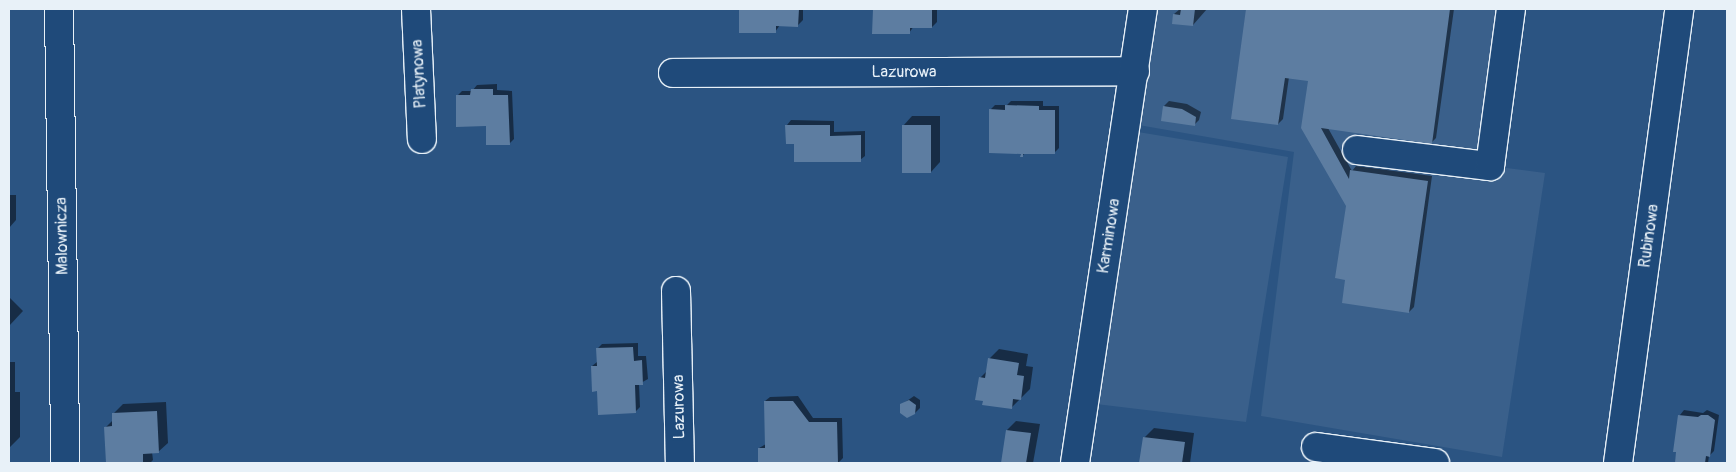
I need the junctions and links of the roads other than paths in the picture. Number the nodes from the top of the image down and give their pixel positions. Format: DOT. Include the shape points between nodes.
graph roads {
  1 [pos="59,9"];
  2 [pos="416,9"];
  3 [pos="1143,9"];
  4 [pos="1511,9"];
  5 [pos="1679,9"];
  6 [pos="1135,71"];
  7 [pos="673,73"];
  8 [pos="422,138"];
  9 [pos="1357,150"];
  10 [pos="676,292"];
  11 [pos="1316,447"];
  12 [pos="66,463"];
  13 [pos="680,463"];
  14 [pos="1075,463"];
  15 [pos="1435,463"];
  16 [pos="1618,463"];
  1 -- 12 [label="street, Malownicza"];
  2 -- 8 [label="street, Platynowa"];
  3 -- 6 [label="street, Karminowa"];
  4 -- 9 [label="street" via="1490,166"];
  5 -- 16 [label="street, Rubinowa"];
  6 -- 7 [label="street, Lazurowa"];
  6 -- 14 [label="street, Karminowa"];
  10 -- 13 [label="street, Lazurowa"];
  11 -- 15 [label="street"];
}
